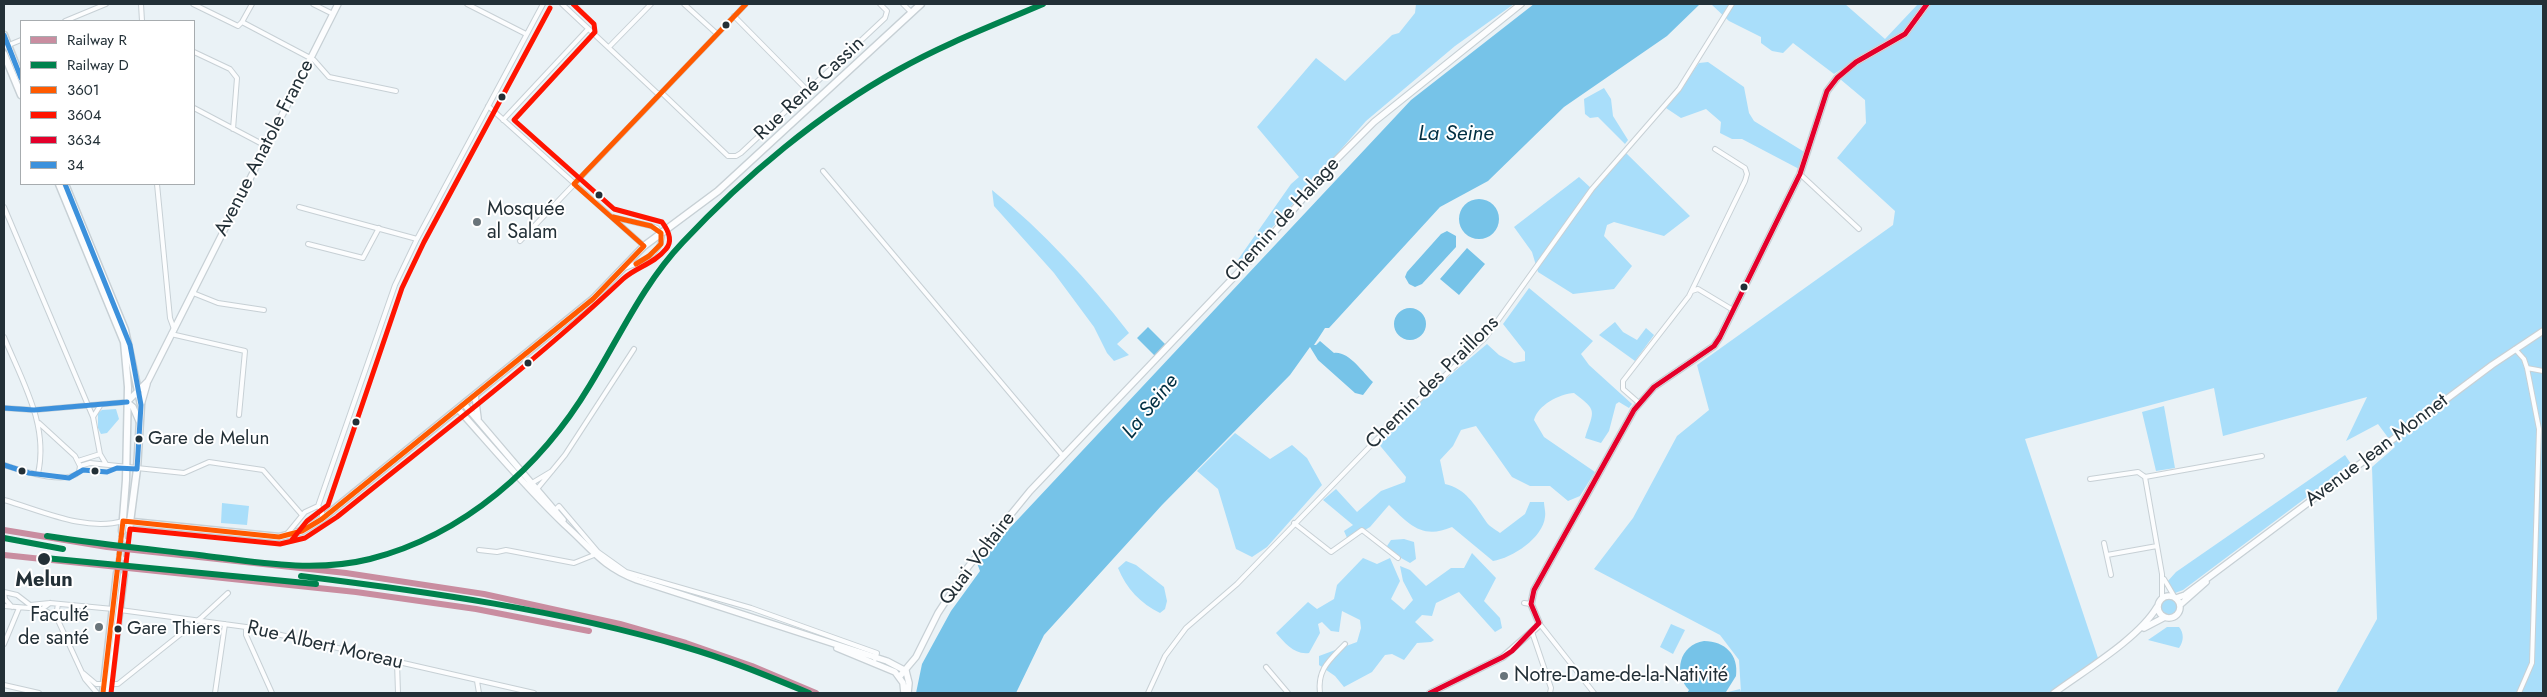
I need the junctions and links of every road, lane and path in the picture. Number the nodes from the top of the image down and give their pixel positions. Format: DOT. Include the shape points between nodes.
graph roads {
  1 [pos="106,4"];
  2 [pos="140,4"];
  3 [pos="193,4"];
  4 [pos="252,4"];
  5 [pos="312,4"];
  6 [pos="338,4"];
  7 [pos="467,4"];
  8 [pos="543,4"];
  9 [pos="562,4"];
  10 [pos="651,4"];
  11 [pos="684,4"];
  12 [pos="746,4"];
  13 [pos="880,4"];
  14 [pos="903,4"];
  15 [pos="920,4"];
  16 [pos="1521,4"];
  17 [pos="1732,4"];
  18 [pos="1927,4"];
  19 [pos="911,12"];
  20 [pos="333,14"];
  21 [pos="734,16"];
  22 [pos="67,20"];
  23 [pos="142,20"];
  24 [pos="242,22"];
  25 [pos="588,29"];
  26 [pos="716,33"];
  27 [pos="526,34"];
  28 [pos="4,35"];
  29 [pos="20,40"];
  30 [pos="6,46"];
  31 [pos="609,47"];
  32 [pos="195,52"];
  33 [pos="7,58"];
  34 [pos="310,59"];
  35 [pos="20,77"];
  36 [pos="808,90"];
  37 [pos="396,91"];
  38 [pos="20,92"];
  39 [pos="660,93"];
  40 [pos="488,106"];
  41 [pos="195,109"];
  42 [pos="503,120"];
  43 [pos="233,129"];
  44 [pos="266,146"];
  45 [pos="1715,149"];
  46 [pos="823,171"];
  47 [pos="1800,174"];
  48 [pos="574,184"];
  49 [pos="59,185"];
  50 [pos="65,185"];
  51 [pos="157,185"];
  52 [pos="4,206"];
  53 [pos="299,207"];
  54 [pos="610,216"];
  55 [pos="379,228"];
  56 [pos="1859,229"];
  57 [pos="660,233"];
  58 [pos="417,239"];
  59 [pos="520,241"];
  60 [pos="308,244"];
  61 [pos="644,246"];
  62 [pos="624,268"];
  63 [pos="1692,291"];
  64 [pos="193,293"];
  65 [pos="264,310"];
  66 [pos="1733,310"];
  67 [pos="173,331"];
  68 [pos="2543,331"];
  69 [pos="4,337"];
  70 [pos="634,349"];
  71 [pos="2515,349"];
  72 [pos="2527,368"];
  73 [pos="2543,371"];
  74 [pos="148,382"];
  75 [pos="139,392"];
  76 [pos="475,395"];
  77 [pos="127,402"];
  78 [pos="1639,403"];
  79 [pos="141,405"];
  80 [pos="86,406"];
  81 [pos="100,406"];
  82 [pos="461,406"];
  83 [pos="4,408"];
  84 [pos="34,410"];
  85 [pos="240,415"];
  86 [pos="93,418"];
  87 [pos="139,420"];
  88 [pos="478,420"];
  89 [pos="39,423"];
  90 [pos="52,436"];
  91 [pos="42,439"];
  92 [pos="100,454"];
  93 [pos="1062,456"];
  94 [pos="2262,456"];
  95 [pos="78,461"];
  96 [pos="106,464"];
  97 [pos="4,465"];
  98 [pos="80,466"];
  99 [pos="126,466"];
  100 [pos="137,469"];
  101 [pos="552,471"];
  102 [pos="38,474"];
  103 [pos="2145,477"];
  104 [pos="2090,479"];
  105 [pos="532,483"];
  106 [pos="535,490"];
  107 [pos="4,500"];
  108 [pos="318,506"];
  109 [pos="555,510"];
  110 [pos="302,514"];
  111 [pos="322,520"];
  112 [pos="127,522"];
  113 [pos="1294,523"];
  114 [pos="565,524"];
  115 [pos="293,526"];
  116 [pos="126,530"];
  117 [pos="299,533"];
  118 [pos="285,536"];
  119 [pos="2104,543"];
  120 [pos="2156,546"];
  121 [pos="479,550"];
  122 [pos="594,555"];
  123 [pos="2107,555"];
  124 [pos="1398,558"];
  125 [pos="2226,564"];
  126 [pos="2162,574"];
  127 [pos="2111,575"];
  128 [pos="4,592"];
  129 [pos="228,593"];
  130 [pos="2175,597"];
  131 [pos="2162,598"];
  132 [pos="1524,602"];
  133 [pos="50,603"];
  134 [pos="27,604"];
  135 [pos="58,604"];
  136 [pos="1531,604"];
  137 [pos="2180,605"];
  138 [pos="4,606"];
  139 [pos="12,607"];
  140 [pos="2157,607"];
  141 [pos="20,608"];
  142 [pos="113,609"];
  143 [pos="42,610"];
  144 [pos="120,610"];
  145 [pos="56,616"];
  146 [pos="2164,617"];
  147 [pos="197,620"];
  148 [pos="1540,623"];
  149 [pos="225,624"];
  150 [pos="246,627"];
  151 [pos="803,631"];
  152 [pos="1532,632"];
  153 [pos="2133,634"];
  154 [pos="4,644"];
  155 [pos="1345,644"];
  156 [pos="875,660"];
  157 [pos="397,662"];
  158 [pos="1266,667"];
  159 [pos="906,671"];
  160 [pos="83,673"];
  161 [pos="900,676"];
  162 [pos="477,680"];
  163 [pos="92,682"];
  164 [pos="4,685"];
  165 [pos="107,685"];
  166 [pos="91,688"];
  167 [pos="39,693"];
  168 [pos="97,693"];
  169 [pos="103,693"];
  170 [pos="109,693"];
  171 [pos="215,693"];
  172 [pos="272,693"];
  173 [pos="398,693"];
  174 [pos="479,693"];
  175 [pos="534,693"];
  176 [pos="904,693"];
  177 [pos="908,693"];
  178 [pos="1148,693"];
  179 [pos="1288,693"];
  180 [pos="1320,693"];
  181 [pos="1430,693"];
  182 [pos="1550,693"];
  183 [pos="1594,693"];
  184 [pos="2054,693"];
  185 [pos="2519,693"];
  1 -- 22 [label="street"];
  2 -- 23 [label="street"];
  3 -- 24 [label="street" via="238,26"];
  4 -- 24 [label="street"];
  5 -- 20 [label="street"];
  6 -- 20 [label="street, Avenue Anatole France"];
  7 -- 27 [label="street"];
  8 -- 27 [label="street"];
  9 -- 25 [label="street"];
  10 -- 31 [label="street"];
  11 -- 26 [label="street"];
  12 -- 21 [label="street"];
  13 -- 36 [label="street, Rue René Cassin" via="888,14"];
  14 -- 19 [label="street"];
  15 -- 19 [label="main road"];
  16 -- 93 [label="street, Chemin de Halage" via="1374,122 1335,161 1253,257"];
  17 -- 113 [label="street, Chemin des Praillons" via="1679,89 1592,189 1486,337 1415,401"];
  18 -- 47 [label="street" via="1904,34 1856,62 1827,91"];
  19 -- 57 [label="main road" via="718,191"];
  20 -- 34 [label="street, Avenue Anatole France"];
  21 -- 26 [label="street"];
  21 -- 36 [label="street"];
  24 -- 34 [label="street"];
  25 -- 31 [label="street"];
  25 -- 42 [label="street"];
  26 -- 39 [label="street"];
  27 -- 40 [label="street"];
  28 -- 30 [label="main road"];
  29 -- 30 [label="street"];
  30 -- 33 [label="main road"];
  31 -- 39 [label="street"];
  32 -- 43 [label="street" via="230,69 237,78"];
  33 -- 35 [label="main road"];
  33 -- 38 [label="main road"];
  34 -- 37 [label="street" via="329,77"];
  34 -- 44 [label="street, Avenue Anatole France"];
  36 -- 39 [label="street, Rue René Cassin" via="736,156 728,156"];
  39 -- 48 [label="street"];
  40 -- 42 [label="street"];
  40 -- 58 [label="street"];
  41 -- 43 [label="street"];
  42 -- 48 [label="street"];
  43 -- 44 [label="street"];
  44 -- 64 [label="street, Avenue Anatole France"];
  45 -- 63 [label="street" via="1745,168 1747,174 1739,198 1717,235"];
  46 -- 93 [label="street"];
  47 -- 56 [label="street"];
  47 -- 66 [label="street"];
  48 -- 54 [label="street"];
  48 -- 59 [label="street"];
  49 -- 77 [label="main road" via="122,333 127,357"];
  50 -- 75 [label="main road" via="125,330"];
  51 -- 67 [label="street"];
  52 -- 80 [label="street"];
  53 -- 55 [label="street"];
  54 -- 57 [label="street" via="651,226"];
  54 -- 61 [label="street"];
  55 -- 58 [label="street"];
  55 -- 60 [label="street" via="363,258"];
  57 -- 61 [label="main road"];
  57 -- 62 [label="street" via="662,240 655,250"];
  58 -- 108 [label="street" via="380,325"];
  61 -- 62 [label="main road"];
  62 -- 76 [label="main road" via="593,299"];
  63 -- 66 [label="street" via="1698,289"];
  63 -- 78 [label="street" via="1623,381 1623,389"];
  64 -- 65 [label="street" via="218,303"];
  64 -- 67 [label="street, Avenue Anatole France"];
  66 -- 78 [label="street" via="1714,346 1654,387"];
  67 -- 74 [label="street, Avenue Anatole France"];
  67 -- 85 [label="street" via="245,351"];
  68 -- 71 [label="street, Avenue Jean Monnet"];
  69 -- 84 [label="street"];
  70 -- 101 [label="street"];
  71 -- 72 [label="street"];
  71 -- 125 [label="street, Avenue Jean Monnet"];
  72 -- 73 [label="street"];
  72 -- 185 [label="street" via="2539,429 2532,663"];
  74 -- 75 [label="street, Avenue Anatole France"];
  74 -- 79 [label="street"];
  75 -- 77 [label="street, Avenue Anatole France"];
  75 -- 79 [label="main road"];
  76 -- 82 [label="main road"];
  76 -- 88 [label="street"];
  77 -- 81 [label="street"];
  77 -- 87 [label="street"];
  77 -- 99 [label="main road"];
  78 -- 136 [label="street" via="1545,567"];
  79 -- 87 [label="main road"];
  80 -- 81 [label="street"];
  80 -- 84 [label="street"];
  80 -- 86 [label="street"];
  81 -- 86 [label="street"];
  82 -- 88 [label="street"];
  82 -- 106 [label="street"];
  82 -- 111 [label="main road"];
  83 -- 84 [label="street"];
  84 -- 89 [label="street"];
  86 -- 92 [label="street"];
  87 -- 100 [label="main road"];
  88 -- 105 [label="street"];
  89 -- 90 [label="street"];
  89 -- 91 [label="street"];
  90 -- 91 [label="street"];
  90 -- 95 [label="street"];
  91 -- 102 [label="street"];
  92 -- 95 [label="street"];
  92 -- 96 [label="street"];
  93 -- 159 [label="street, Quai Voltaire" via="968,567"];
  94 -- 103 [label="street"];
  95 -- 98 [label="street"];
  96 -- 98 [label="street"];
  96 -- 99 [label="street"];
  97 -- 102 [label="street"];
  98 -- 102 [label="street" via="79,472 69,478"];
  99 -- 100 [label="street"];
  99 -- 112 [label="main road"];
  100 -- 110 [label="street" via="184,473 209,462 263,470"];
  100 -- 112 [label="main road"];
  101 -- 105 [label="street"];
  101 -- 106 [label="street"];
  103 -- 104 [label="street" via="2138,472"];
  103 -- 120 [label="street"];
  105 -- 106 [label="street"];
  106 -- 109 [label="street"];
  106 -- 114 [label="street"];
  107 -- 112 [label="street" via="85,522 107,525"];
  108 -- 110 [label="street"];
  108 -- 111 [label="street"];
  109 -- 114 [label="street"];
  109 -- 151 [label="street" via="559,506 598,552 626,572 751,608"];
  110 -- 115 [label="street"];
  111 -- 117 [label="main road"];
  112 -- 116 [label="main road"];
  112 -- 118 [label="main road"];
  113 -- 124 [label="street" via="1331,552 1362,530"];
  113 -- 178 [label="street, Chemin des Praillons" via="1236,584 1186,628 1166,656"];
  114 -- 122 [label="street"];
  115 -- 117 [label="street"];
  115 -- 118 [label="street"];
  117 -- 118 [label="main road"];
  119 -- 123 [label="street"];
  120 -- 123 [label="street"];
  120 -- 126 [label="street"];
  121 -- 122 [label="street" via="506,550 574,563"];
  122 -- 151 [label="street" via="616,571 637,580"];
  123 -- 127 [label="street"];
  125 -- 130 [label="street, Avenue Jean Monnet" via="2185,594"];
  125 -- 137 [label="street, Avenue Jean Monnet"];
  126 -- 130 [label="street"];
  126 -- 131 [label="street"];
  128 -- 134 [label="street" via="17,595"];
  128 -- 139 [label="street"];
  129 -- 147 [label="street"];
  130 -- 131 [label="street"];
  130 -- 137 [label="street"];
  131 -- 140 [label="street"];
  132 -- 136 [label="street"];
  133 -- 134 [label="street, Rue Albert Moreau"];
  133 -- 135 [label="street, Rue Albert Moreau"];
  133 -- 143 [label="street"];
  134 -- 141 [label="street"];
  135 -- 142 [label="street, Rue Albert Moreau"];
  135 -- 145 [label="street"];
  136 -- 148 [label="street"];
  137 -- 146 [label="street" via="2176,616"];
  138 -- 139 [label="street"];
  139 -- 141 [label="street"];
  140 -- 146 [label="street"];
  140 -- 153 [label="street" via="2149,620"];
  141 -- 143 [label="street"];
  141 -- 154 [label="street"];
  142 -- 144 [label="street, Rue Albert Moreau"];
  142 -- 144 [label="main road" via="120,574"];
  142 -- 165 [label="main road"];
  143 -- 145 [label="street"];
  144 -- 147 [label="street, Rue Albert Moreau"];
  144 -- 165 [label="main road"];
  145 -- 160 [label="street"];
  146 -- 153 [label="street"];
  147 -- 149 [label="street, Rue Albert Moreau"];
  147 -- 165 [label="street" via="118,684"];
  148 -- 152 [label="street"];
  148 -- 183 [label="street"];
  149 -- 150 [label="street, Rue Albert Moreau"];
  149 -- 171 [label="street"];
  150 -- 157 [label="street, Rue Albert Moreau"];
  150 -- 172 [label="street" via="246,636"];
  151 -- 156 [label="street"];
  151 -- 156 [label="street" via="877,652"];
  152 -- 181 [label="street" via="1503,657"];
  152 -- 182 [label="street"];
  153 -- 184 [label="street"];
  155 -- 180 [label="street" via="1318,678"];
  156 -- 159 [label="street"];
  156 -- 161 [label="street"];
  157 -- 162 [label="street, Rue Albert Moreau"];
  157 -- 173 [label="street"];
  158 -- 179 [label="street"];
  159 -- 161 [label="street, Quai Voltaire"];
  159 -- 177 [label="street"];
  160 -- 163 [label="street"];
  160 -- 166 [label="street"];
  161 -- 176 [label="street"];
  162 -- 174 [label="street"];
  162 -- 175 [label="street, Rue Albert Moreau"];
  163 -- 165 [label="street"];
  163 -- 166 [label="street"];
  164 -- 167 [label="street"];
  165 -- 169 [label="main road"];
  165 -- 170 [label="main road"];
  166 -- 168 [label="street"];
}
